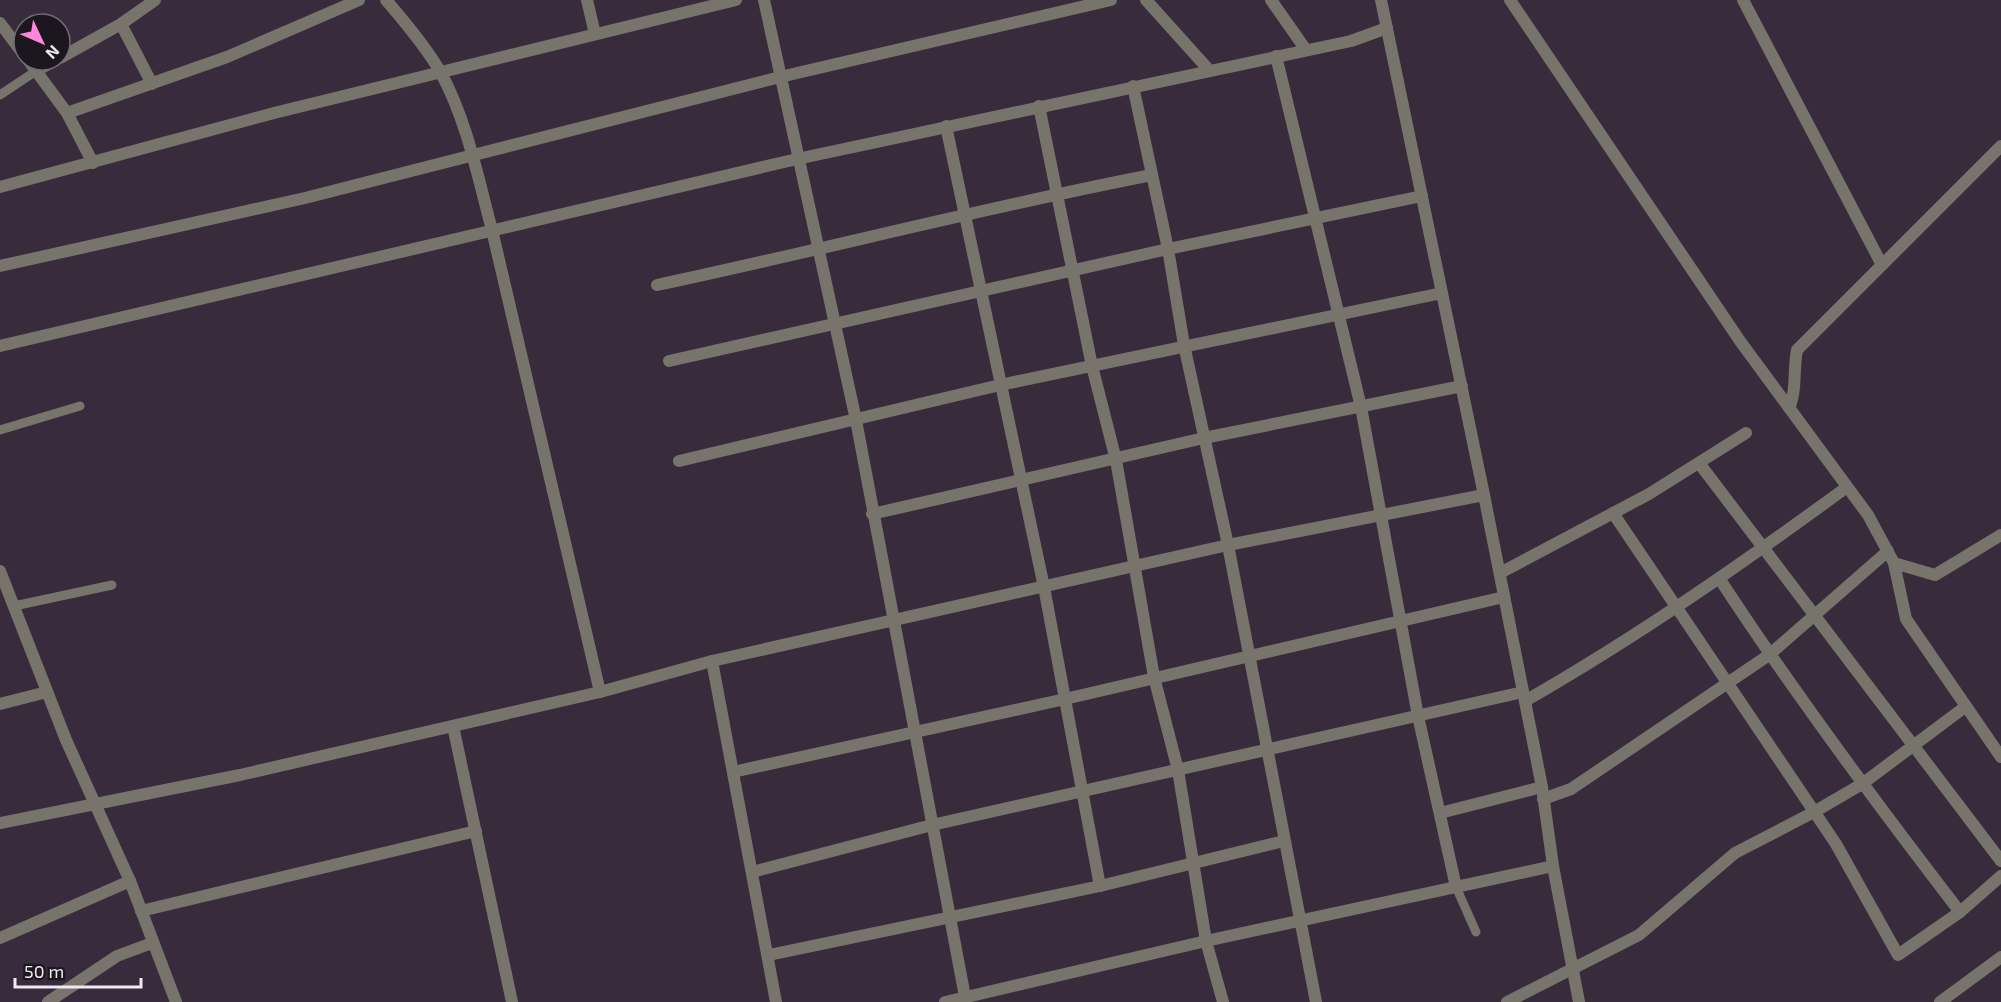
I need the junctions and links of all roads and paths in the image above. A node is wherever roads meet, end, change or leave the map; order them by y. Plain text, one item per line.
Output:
1 (155, 0) edge
2 (359, 0) edge
3 (386, 0) edge
4 (587, 0) edge
5 (736, 0) edge
6 (764, 0) edge
7 (1111, 0) edge
8 (1146, 0) edge
9 (1271, 0) edge
10 (1381, 0) edge
11 (1510, 0) edge
12 (1743, 0) edge
13 (0, 23) edge
14 (121, 24) junction
15 (1387, 28) junction
16 (595, 34) junction
17 (12, 39) edge
18 (1306, 50) junction
19 (72, 51) edge
20 (1276, 56) junction
21 (1209, 70) junction
22 (34, 72) edge
23 (37, 72) edge
24 (440, 72) junction
25 (780, 76) junction
26 (152, 84) junction
27 (1132, 86) junction
28 (0, 95) edge
29 (1039, 106) junction
30 (67, 112) junction
31 (946, 126) junction
32 (2001, 146) edge
33 (472, 156) junction
34 (797, 159) junction
35 (93, 163) junction
36 (1152, 175) junction
37 (0, 187) edge
38 (1057, 193) junction
39 (1422, 196) junction
40 (965, 215) junction
41 (1315, 218) junction
42 (492, 230) junction
43 (1168, 249) junction
44 (818, 251) junction
45 (0, 266) edge
46 (1882, 266) junction
47 (1073, 271) junction
48 (657, 285) dead end
49 (982, 291) junction
50 (1442, 292) junction
51 (1336, 314) junction
52 (834, 324) junction
53 (0, 345) edge
54 (1184, 345) junction
55 (669, 361) dead end
56 (1092, 366) junction
57 (1000, 385) junction
58 (1462, 386) junction
59 (80, 406) dead end
60 (1361, 407) junction
61 (1789, 408) junction
62 (856, 420) junction
63 (0, 430) edge
64 (1746, 433) dead end
65 (1204, 438) junction
66 (1116, 460) junction
67 (679, 461) dead end
68 (1699, 463) junction
69 (1021, 481) junction
70 (1847, 487) junction
71 (1484, 495) junction
72 (1613, 513) junction
73 (872, 514) junction
74 (1383, 514) junction
75 (2001, 535) edge
76 (1228, 545) junction
77 (1762, 549) junction
78 (1888, 551) junction
79 (1894, 563) junction
80 (1136, 566) junction
81 (0, 571) edge
82 (1500, 573) junction
83 (1719, 578) junction
84 (112, 585) dead end
85 (1044, 587) junction
86 (1504, 597) junction
87 (14, 606) junction
88 (1675, 607) junction
89 (0, 609) edge
90 (1813, 615) junction
91 (1401, 620) junction
92 (891, 621) junction
93 (1249, 655) junction
94 (1769, 655) junction
95 (712, 661) junction
96 (1154, 677) junction
97 (1728, 685) junction
98 (47, 692) junction
99 (600, 692) junction
100 (1524, 696) junction
101 (1065, 699) junction
102 (0, 704) edge
103 (1965, 708) junction
104 (1418, 716) junction
105 (453, 726) junction
106 (914, 733) junction
107 (1912, 744) junction
108 (1268, 750) junction
109 (2001, 757) edge
110 (1178, 770) junction
111 (733, 772) junction
112 (1862, 784) junction
113 (1081, 792) junction
114 (1543, 793) junction
115 (95, 804) junction
116 (1814, 812) junction
117 (1440, 813) junction
118 (0, 823) edge
119 (932, 825) junction
120 (476, 831) junction
121 (1284, 841) junction
122 (2001, 861) edge
123 (1193, 862) junction
124 (1553, 866) junction
125 (752, 872) junction
126 (2001, 876) edge
127 (130, 881) junction
128 (1100, 886) junction
129 (1456, 887) junction
130 (141, 911) junction
131 (1959, 912) junction
132 (949, 919) junction
133 (1298, 920) junction
134 (1476, 932) dead end
135 (0, 939) edge
136 (1206, 940) junction
137 (152, 943) junction
138 (769, 955) junction
139 (2001, 957) edge
140 (1573, 970) junction
141 (964, 1000) edge
142 (48, 1002) edge
143 (176, 1002) edge
144 (512, 1002) edge
145 (776, 1002) edge
146 (945, 1002) edge
147 (1223, 1002) edge
148 (1316, 1002) edge
149 (1507, 1002) edge
150 (1579, 1002) edge
151 (1940, 1002) edge

1 - 14 street
2 - 26 street
3 - 24 street
4 - 16 street
5 - 16 street
6 - 25 street
7 - 25 street
8 - 21 street
9 - 18 street
10 - 15 street
11 - 61 street
12 - 46 street
13 - 17 street
14 - 19 street
14 - 26 street
15 - 18 street
15 - 39 street
16 - 24 street
18 - 20 street
20 - 21 street
20 - 41 street
21 - 27 street
22 - 28 lane
23 - 30 street
24 - 33 street
24 - 35 street
25 - 33 street
25 - 34 street
26 - 30 street
27 - 29 street
27 - 36 street
29 - 31 street
29 - 38 street
30 - 35 street
31 - 34 street
31 - 40 street
32 - 46 street
33 - 42 street
33 - 45 street
34 - 42 street
34 - 44 street
35 - 37 street
36 - 38 street
36 - 43 street
38 - 40 street
38 - 47 street
39 - 41 street
39 - 50 street
40 - 44 street
40 - 49 street
41 - 43 street
41 - 51 street
42 - 53 street
42 - 99 street
43 - 47 street
43 - 54 street
44 - 48 street
44 - 52 street
46 - 61 street
47 - 49 street
47 - 56 street
49 - 52 street
49 - 57 street
50 - 51 street
50 - 58 street
51 - 54 street
51 - 60 street
52 - 55 street
52 - 62 street
54 - 56 street
54 - 65 street
56 - 57 street
56 - 66 street
57 - 62 street
57 - 69 street
58 - 60 street
58 - 71 street
59 - 63 lane
60 - 65 street
60 - 74 street
61 - 70 street
62 - 67 street
62 - 73 street
64 - 68 street
65 - 66 street
65 - 76 street
66 - 69 street
66 - 80 street
68 - 72 street
68 - 77 street
69 - 73 street
69 - 85 street
70 - 77 street
70 - 78 street
71 - 74 street
71 - 82 street
72 - 82 street
72 - 88 street
73 - 92 street
74 - 76 street
74 - 91 street
75 - 79 street
76 - 80 street
76 - 93 street
77 - 83 street
77 - 90 street
78 - 79 street
78 - 90 street
79 - 103 street
80 - 85 street
80 - 96 street
81 - 87 street
82 - 86 street
83 - 88 street
83 - 94 street
84 - 87 lane
85 - 92 street
85 - 101 street
86 - 91 street
86 - 100 street
87 - 89 street
87 - 98 street
88 - 97 street
88 - 100 street
90 - 94 street
90 - 107 street
91 - 93 street
91 - 104 street
92 - 95 street
92 - 106 street
93 - 96 street
93 - 108 street
94 - 97 street
94 - 112 street
95 - 99 street
95 - 111 street
96 - 101 street
96 - 110 street
97 - 114 street
97 - 116 street
98 - 102 street
98 - 115 street
99 - 105 street
100 - 104 street
100 - 114 street
101 - 106 street
101 - 113 street
103 - 107 street
103 - 109 street
104 - 108 street
104 - 117 street
105 - 115 street
105 - 120 street
106 - 111 street
106 - 119 street
107 - 112 street
107 - 122 street
108 - 110 street
108 - 121 street
110 - 113 street
110 - 123 street
111 - 125 street
112 - 116 street
112 - 131 street
113 - 119 street
113 - 128 street
114 - 117 street
114 - 124 street
115 - 118 street
115 - 127 street
116 - 131 street
116 - 140 street
117 - 129 street
119 - 125 street
119 - 132 street
120 - 130 street
120 - 144 street
121 - 123 street
121 - 133 street
123 - 128 street
123 - 136 street
124 - 129 street
124 - 140 street
125 - 138 street
126 - 131 street
127 - 130 street
127 - 135 street
128 - 132 street
129 - 133 street
129 - 134 lane
130 - 137 street
132 - 138 street
132 - 141 street
133 - 136 street
133 - 148 street
136 - 141 street
136 - 147 street
137 - 142 street
137 - 143 street
138 - 145 street
139 - 151 street
140 - 149 street
140 - 150 street
141 - 146 street

